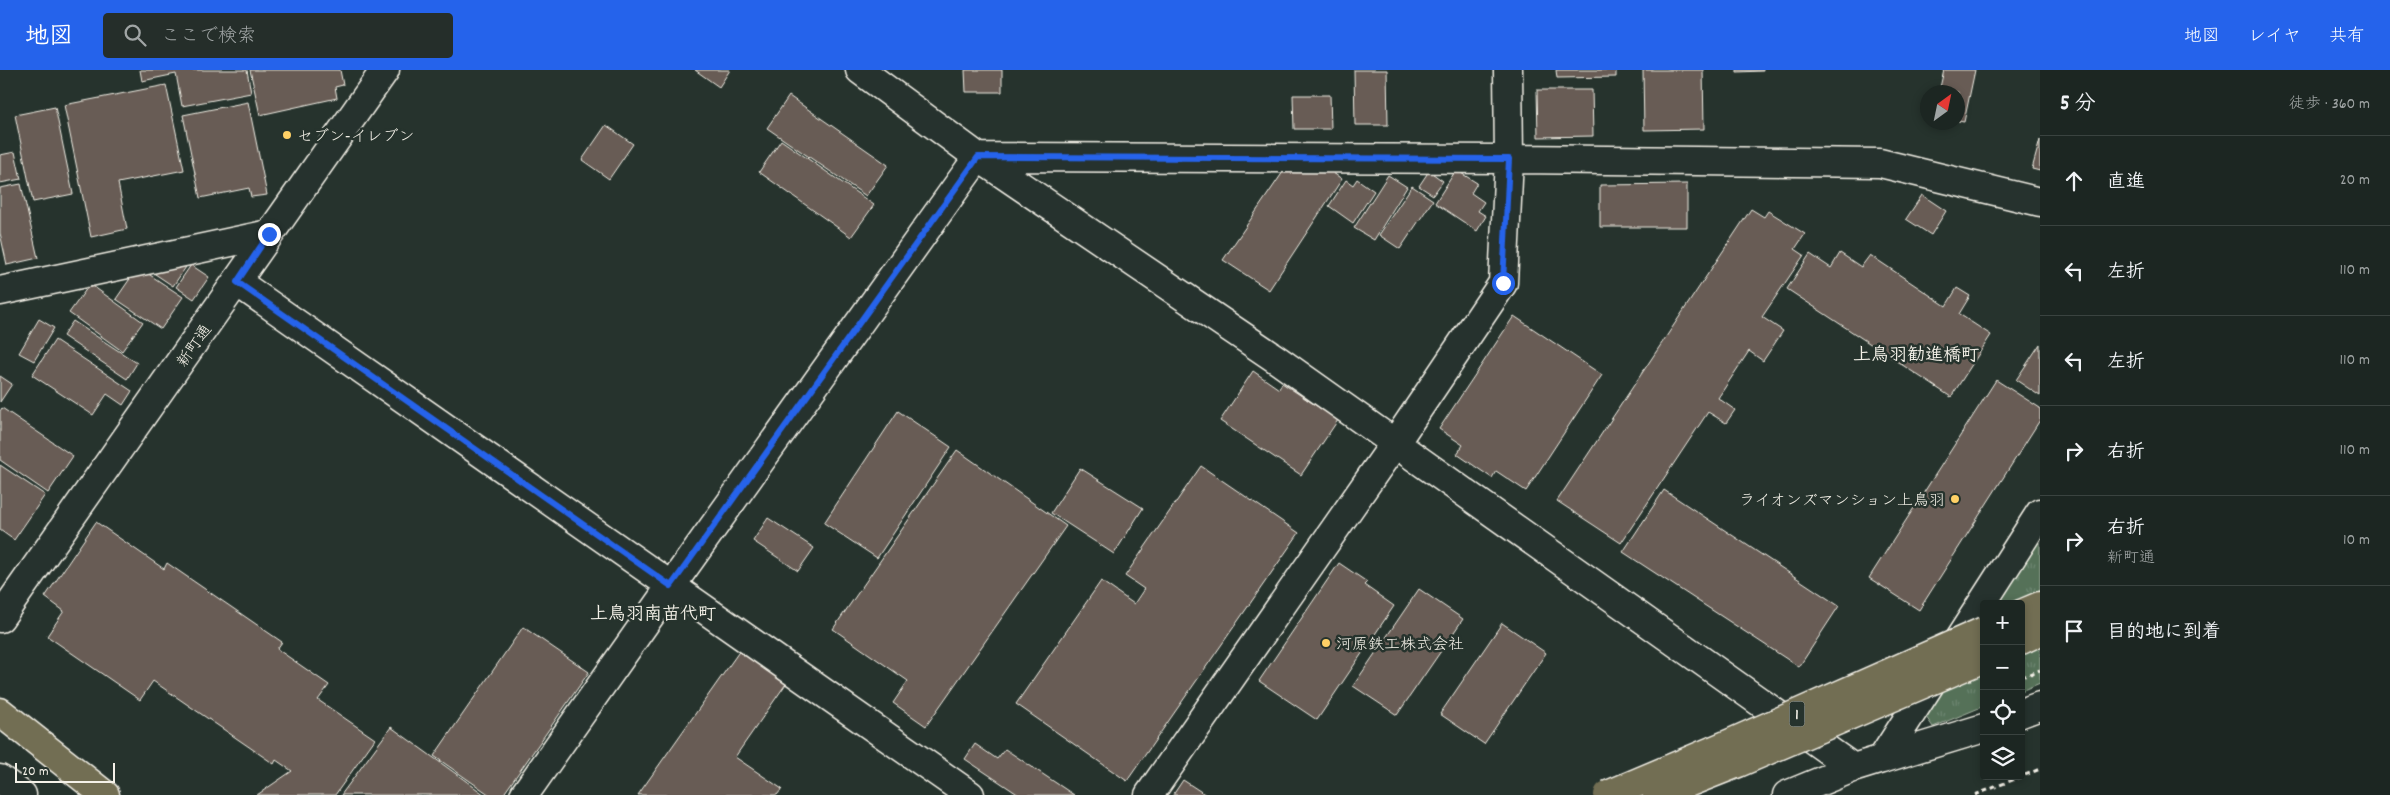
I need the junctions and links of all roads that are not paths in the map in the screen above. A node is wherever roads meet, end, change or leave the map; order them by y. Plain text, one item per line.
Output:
1 (384, 70) edge
2 (860, 70) edge
3 (1508, 70) edge
4 (978, 157) junction
5 (1509, 159) junction
6 (2040, 202) edge
7 (269, 234) junction
8 (237, 282) junction
9 (0, 291) edge
10 (1395, 442) junction
11 (2040, 512) edge
12 (671, 586) junction
13 (2040, 606) edge
14 (2025, 612) edge
15 (0, 618) edge
16 (2040, 632) edge
17 (1980, 633) edge
18 (2025, 638) edge
19 (2040, 639) edge
20 (2024, 645) edge
21 (1980, 660) edge
22 (2040, 706) edge
23 (0, 712) edge
24 (2025, 712) edge
25 (1980, 729) edge
26 (1882, 759) junction
27 (1853, 768) junction
28 (0, 779) edge
29 (22, 795) edge
30 (106, 795) edge
31 (524, 795) edge
32 (970, 795) edge
33 (1149, 795) edge
34 (1608, 795) edge
35 (1657, 795) edge
36 (1787, 795) edge

1 - 7 street, 新町通
2 - 4 street
3 - 5 street
4 - 5 street
4 - 10 street
4 - 12 street
5 - 6 street
5 - 10 street
7 - 8 street, 新町通
7 - 9 street
8 - 12 street
8 - 15 street, 新町通
10 - 27 street
10 - 33 street
11 - 26 street
12 - 31 street
12 - 32 street
13 - 14 highway
16 - 18 highway
17 - 34 highway, 1, bridge
19 - 20 highway
21 - 35 highway, 1, bridge
22 - 24 street
23 - 30 highway
25 - 26 street
26 - 27 street
27 - 36 street
28 - 29 street

